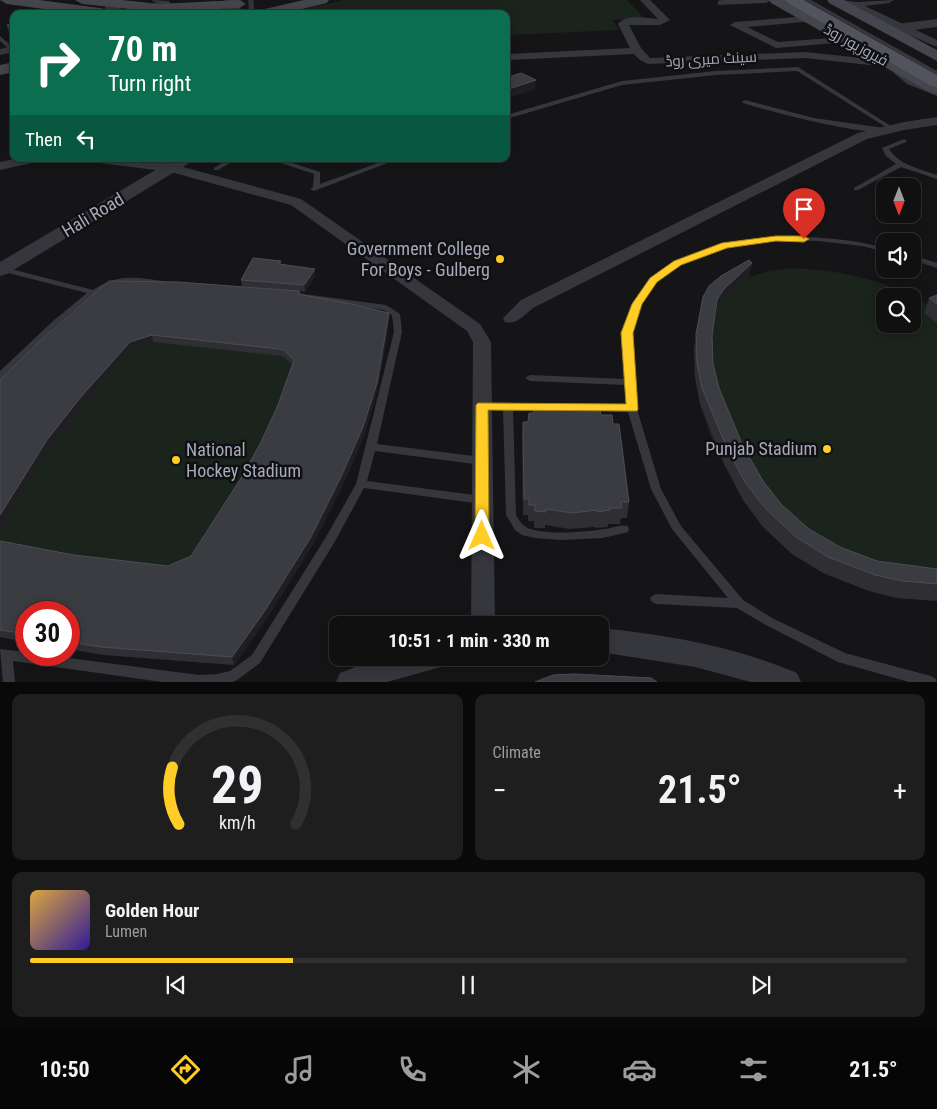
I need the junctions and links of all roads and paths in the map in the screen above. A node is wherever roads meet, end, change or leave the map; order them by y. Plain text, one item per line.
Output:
1 (7, 0) edge
2 (39, 0) edge
3 (82, 0) edge
4 (287, 0) edge
5 (292, 0) edge
6 (322, 0) edge
7 (645, 0) edge
8 (766, 0) edge
9 (776, 0) edge
10 (793, 0) edge
11 (807, 0) edge
12 (819, 0) edge
13 (834, 0) edge
14 (846, 0) edge
15 (889, 0) edge
16 (721, 3) dead end
17 (162, 4) edge
18 (856, 5) junction
19 (111, 6) edge
20 (256, 7) edge
21 (237, 9) edge
22 (140, 10) edge
23 (810, 19) junction
24 (937, 23) edge
25 (896, 28) junction
26 (0, 38) edge
27 (831, 41) dead end
28 (937, 44) edge
29 (776, 45) junction
30 (747, 48) dead end
31 (638, 50) junction
32 (0, 52) edge
33 (10, 52) edge
34 (510, 57) edge
35 (896, 63) junction
36 (934, 64) edge
37 (937, 82) edge
38 (937, 91) edge
39 (745, 102) dead end
40 (510, 116) edge
41 (937, 121) edge
42 (888, 129) junction
43 (904, 141) dead end
44 (18, 162) edge
45 (159, 162) edge
46 (228, 162) edge
47 (283, 162) edge
48 (387, 162) edge
49 (179, 163) edge
50 (901, 164) junction
51 (0, 166) edge
52 (216, 169) dead end
53 (937, 177) edge
54 (856, 189) dead end
55 (876, 248) edge
56 (921, 260) edge
57 (937, 266) edge
58 (2, 270) edge
59 (173, 284) edge
60 (92, 292) junction
61 (280, 293) edge
62 (510, 318) dead end
63 (0, 376) edge
64 (530, 378) dead end
65 (630, 382) junction
66 (482, 405) junction
67 (508, 406) junction
68 (632, 409) junction
69 (371, 447) junction
70 (482, 461) junction
71 (361, 484) junction
72 (482, 500) junction
73 (624, 529) dead end
74 (656, 599) dead end
75 (739, 603) junction
76 (483, 616) edge
77 (609, 641) edge
78 (3, 654) edge
79 (397, 666) edge
80 (9, 682) edge
81 (351, 682) edge
82 (786, 682) edge
83 (931, 682) edge

1 - 19 main road
2 - 19 main road
3 - 19 main road
4 - 20 main road
5 - 21 main road
6 - 20 main road
7 - 31 street
8 - 16 street
9 - 23 main road, فیروزپور روڈ
10 - 35 main road
11 - 36 lane
12 - 36 main road
13 - 25 main road, فیروزپور روڈ
14 - 18 street
15 - 18 street
17 - 21 main road
17 - 22 main road
18 - 25 street
19 - 22 main road
20 - 21 main road
23 - 29 street
23 - 35 main road, فیروزپور روڈ
24 - 25 street
25 - 28 street
25 - 36 main road, فیروزپور روڈ
26 - 33 lane
27 - 29 street
29 - 30 street
31 - 34 street
31 - 35 street, سینٹ میری روڈ
32 - 33 street
35 - 37 main road, فیروزپور روڈ
35 - 38 main road, فیروزپور روڈ
39 - 42 lane
40 - 42 lane
41 - 42 street
42 - 62 street
43 - 50 lane
44 - 51 street
45 - 49 street
46 - 52 lane
47 - 48 lane
49 - 58 street, Hali Road
49 - 66 street
50 - 53 lane
50 - 54 lane
55 - 65 lane
56 - 57 lane
58 - 60 lane
59 - 60 lane
60 - 63 lane
61 - 69 lane
64 - 65 lane
65 - 68 lane
66 - 67 lane
66 - 70 street
67 - 68 lane
67 - 73 lane
68 - 75 lane
69 - 70 lane
69 - 71 lane
70 - 72 street
71 - 72 lane
71 - 78 lane
72 - 76 street
74 - 75 lane
75 - 83 lane
77 - 82 street
78 - 80 lane
79 - 81 street

